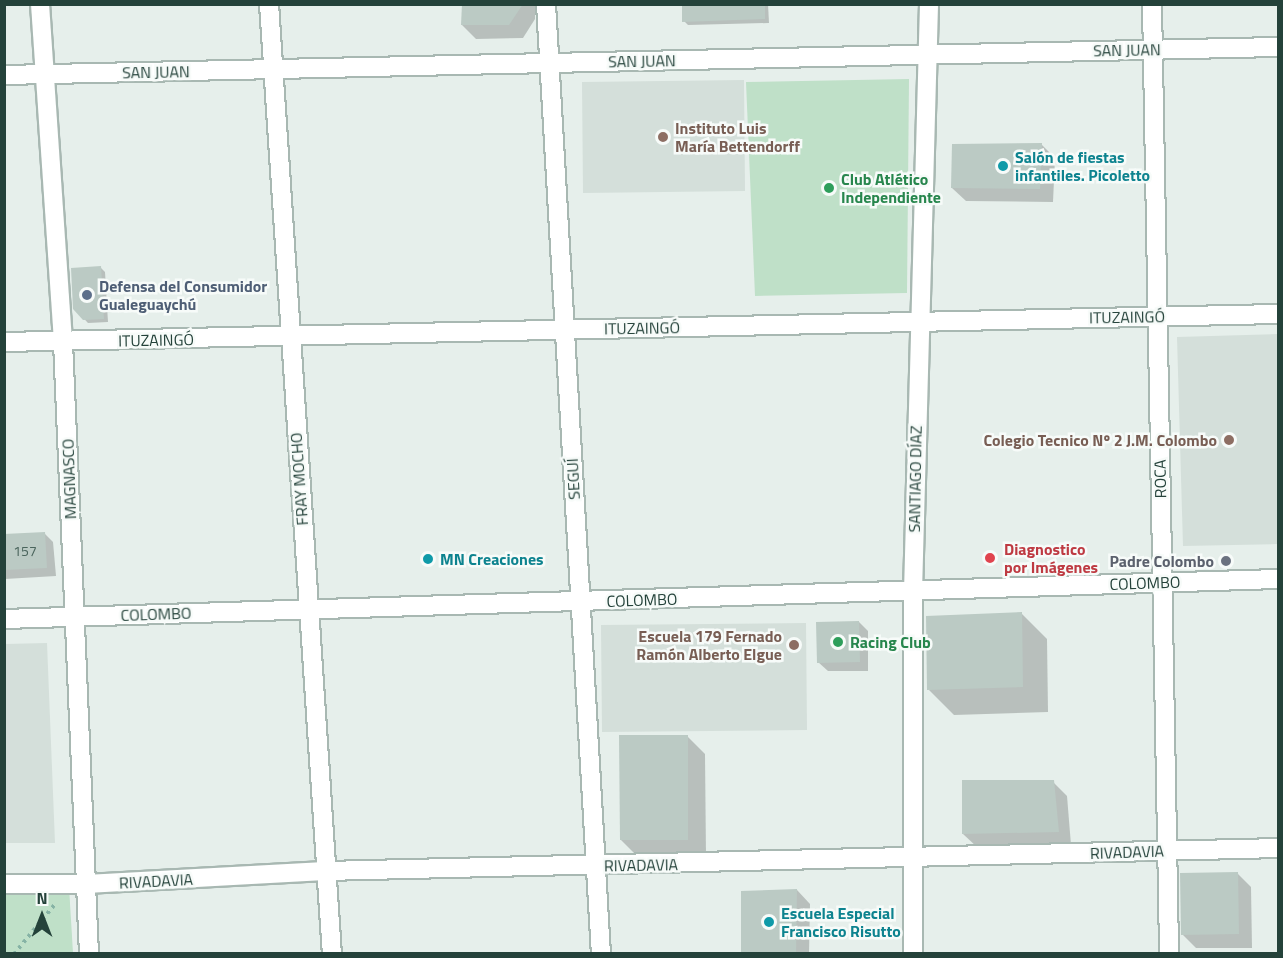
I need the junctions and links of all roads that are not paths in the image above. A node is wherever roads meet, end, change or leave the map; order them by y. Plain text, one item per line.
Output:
1 (40, 4) edge
2 (269, 4) edge
3 (546, 4) edge
4 (928, 4) edge
5 (1152, 4) edge
6 (1278, 47) edge
7 (1153, 50) junction
8 (928, 55) junction
9 (549, 64) junction
10 (275, 70) junction
11 (44, 74) junction
12 (4, 75) edge
13 (1278, 314) edge
14 (1158, 316) junction
15 (919, 322) junction
16 (564, 330) junction
17 (290, 337) junction
18 (4, 342) edge
19 (63, 342) junction
20 (1278, 579) edge
21 (1162, 581) junction
22 (913, 592) junction
23 (580, 602) junction
24 (307, 610) junction
25 (75, 617) junction
26 (4, 619) edge
27 (1278, 848) edge
28 (1167, 851) junction
29 (912, 858) junction
30 (596, 866) junction
31 (325, 871) junction
32 (4, 884) edge
33 (86, 884) junction
34 (89, 954) edge
35 (332, 954) edge
36 (601, 954) edge
37 (913, 954) edge
38 (1169, 954) edge

1 - 11 street, MAGNASCO
2 - 10 street, FRAY MOCHO
3 - 9 street, SEGUÍ
4 - 8 street, SANTIAGO DÍAZ
5 - 7 street, ROCA
6 - 7 street, SAN JUAN
7 - 8 street, SAN JUAN
7 - 14 street, ROCA
8 - 9 street, SAN JUAN
8 - 15 street, SANTIAGO DÍAZ
9 - 10 street, SAN JUAN
9 - 16 street, SEGUÍ
10 - 11 street, SAN JUAN
10 - 17 street, FRAY MOCHO
11 - 12 street, SAN JUAN
11 - 19 street, MAGNASCO
13 - 14 street, ITUZAINGÓ
14 - 15 street, ITUZAINGÓ
14 - 21 street, ROCA
15 - 16 street, ITUZAINGÓ
15 - 22 street, SANTIAGO DÍAZ
16 - 17 street, ITUZAINGÓ
16 - 23 street, SEGUÍ
17 - 19 street, ITUZAINGÓ
17 - 24 street, FRAY MOCHO
18 - 19 street, ITUZAINGÓ
19 - 25 street, MAGNASCO
20 - 21 street, COLOMBO
21 - 22 street, COLOMBO
21 - 28 street, ROCA
22 - 23 street, COLOMBO
22 - 29 street, SANTIAGO DÍAZ
23 - 24 street, COLOMBO
23 - 30 street, SEGUÍ
24 - 25 street, COLOMBO
24 - 31 street, FRAY MOCHO
25 - 26 street, COLOMBO
25 - 33 street, MAGNASCO
27 - 28 street, RIVADAVIA
28 - 29 street, RIVADAVIA
28 - 38 street, ROCA
29 - 30 street, RIVADAVIA
29 - 37 street, SANTIAGO DÍAZ
30 - 31 street, RIVADAVIA
30 - 36 street, SEGUÍ
31 - 33 street, RIVADAVIA
31 - 35 street, FRAY MOCHO
32 - 33 street, RIVADAVIA
33 - 34 street, MAGNASCO

